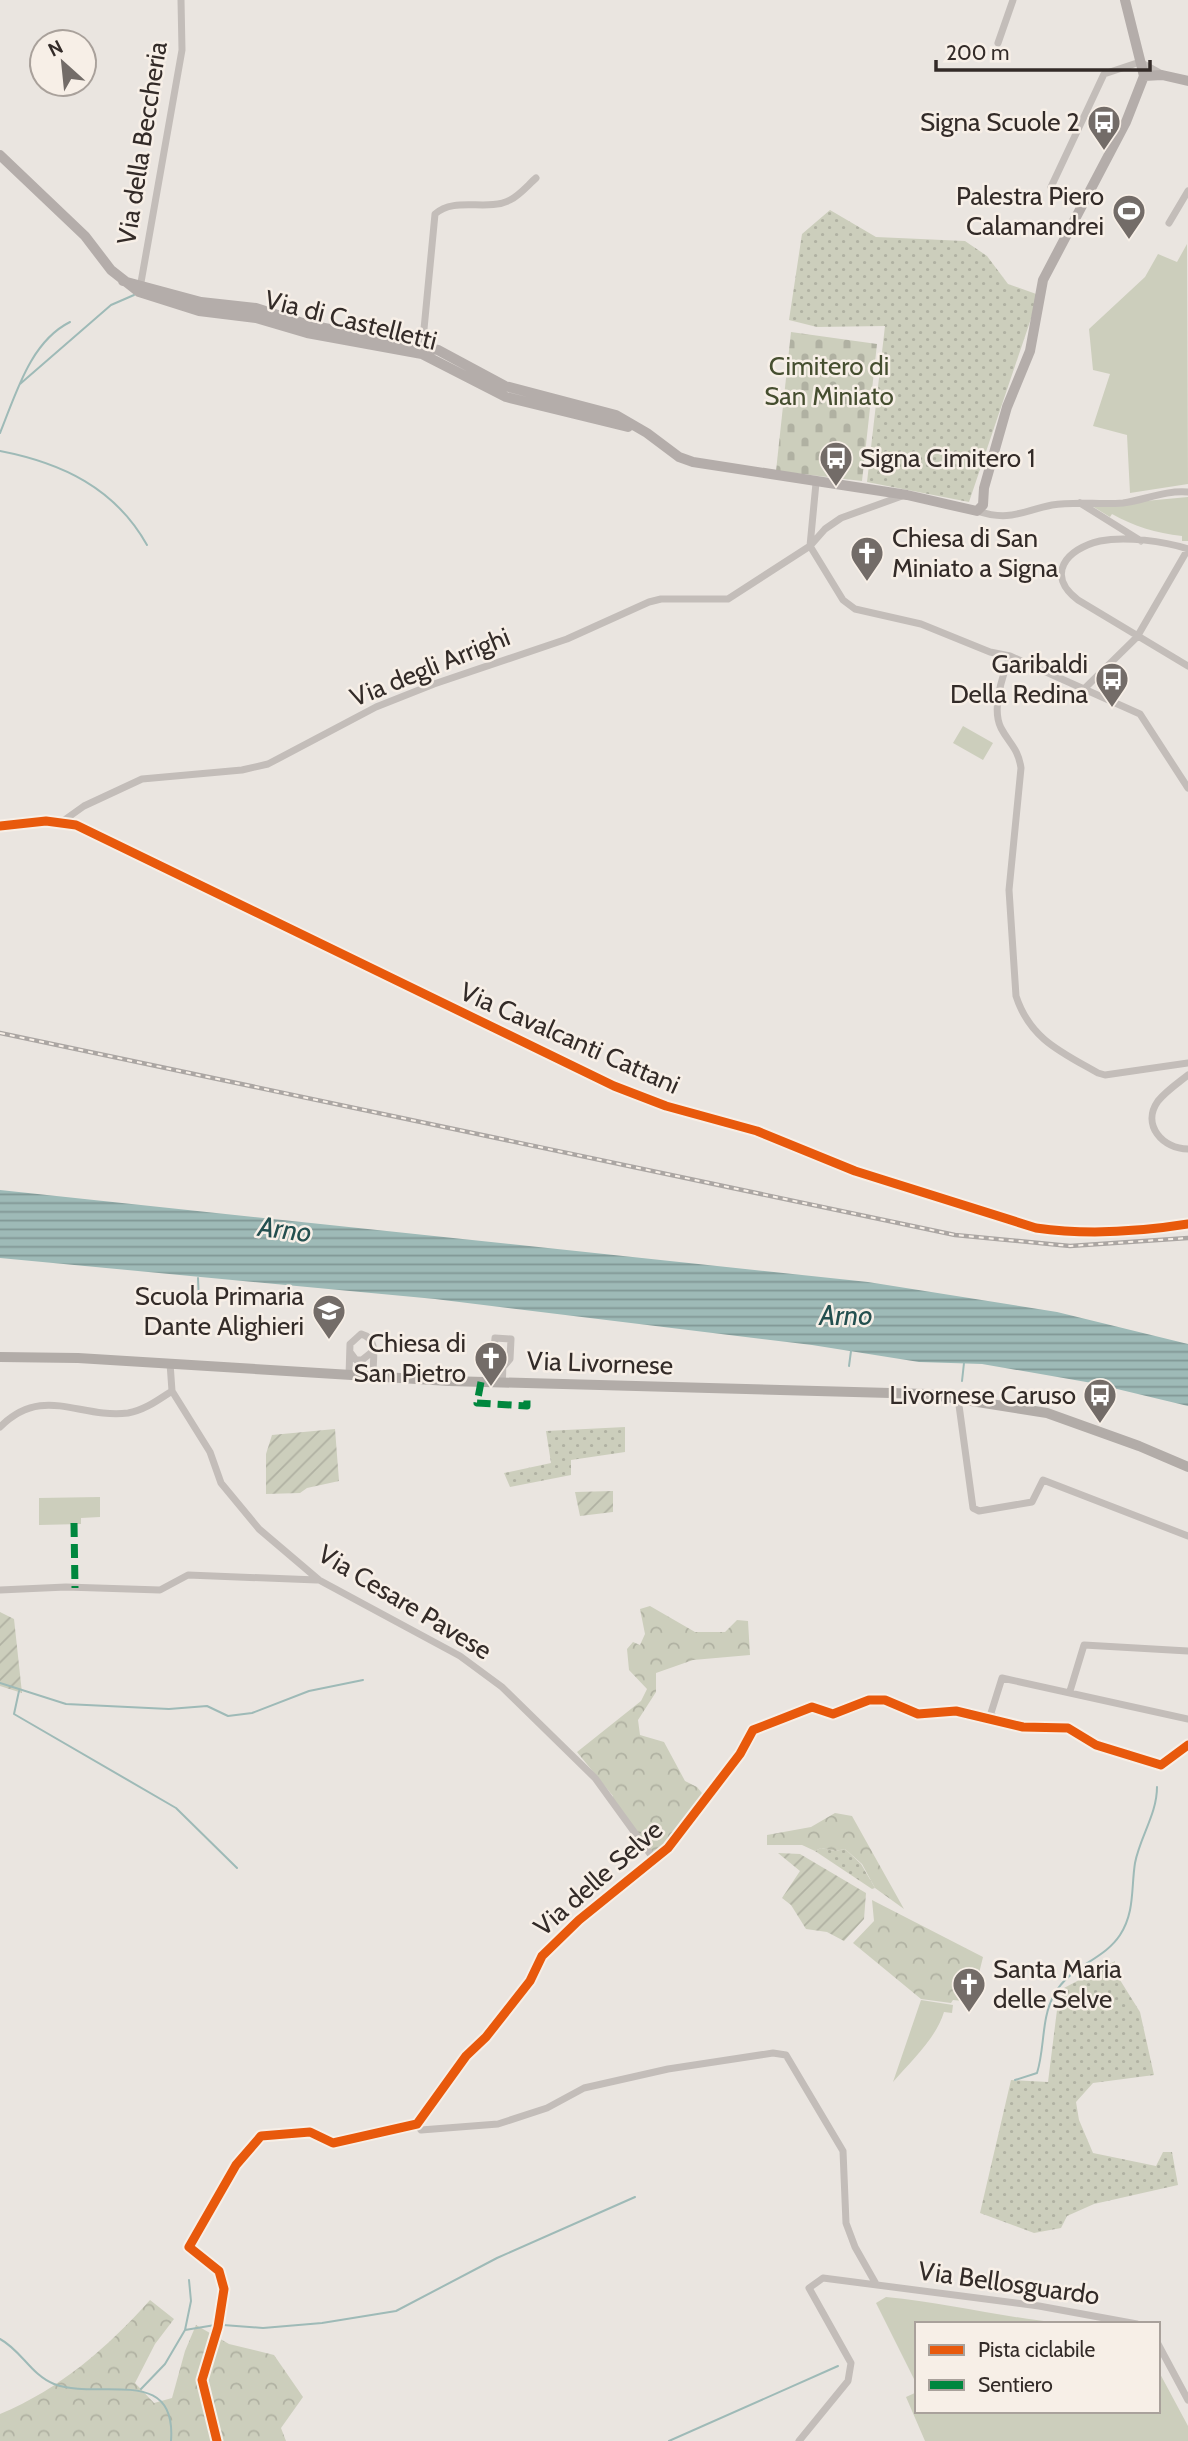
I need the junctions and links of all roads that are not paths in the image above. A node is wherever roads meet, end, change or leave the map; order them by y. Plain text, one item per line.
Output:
1 (181, 0) edge
2 (1013, 0) edge
3 (1125, 0) edge
4 (998, 43) dead end
5 (1140, 62) junction
6 (1162, 75) junction
7 (1144, 76) junction
8 (1188, 81) edge
9 (0, 155) edge
10 (536, 177) dead end
11 (1051, 187) dead end
12 (1188, 191) edge
13 (1169, 223) dead end
14 (140, 289) junction
15 (422, 350) junction
16 (816, 484) junction
17 (1188, 492) edge
18 (907, 495) junction
19 (1078, 502) junction
20 (973, 510) junction
21 (1142, 542) junction
22 (810, 546) junction
23 (1188, 549) edge
24 (1137, 637) junction
25 (1010, 656) junction
26 (1188, 666) edge
27 (1084, 689) junction
28 (1188, 788) edge
29 (63, 821) junction
30 (0, 826) edge
31 (1188, 1063) edge
32 (1188, 1075) edge
33 (1188, 1149) edge
34 (1188, 1224) edge
35 (373, 1347) junction
36 (349, 1348) junction
37 (0, 1357) edge
38 (170, 1363) junction
39 (504, 1366) dead end
40 (349, 1375) junction
41 (373, 1376) junction
42 (502, 1383) junction
43 (172, 1391) junction
44 (958, 1398) junction
45 (0, 1427) edge
46 (1188, 1467) edge
47 (1188, 1536) edge
48 (319, 1580) junction
49 (0, 1590) edge
50 (1188, 1651) edge
51 (1070, 1692) junction
52 (994, 1718) junction
53 (1188, 1719) edge
54 (1188, 1745) edge
55 (653, 1858) junction
56 (417, 2124) junction
57 (876, 2284) junction
58 (1124, 2322) edge
59 (1160, 2348) edge
60 (1188, 2400) edge
61 (217, 2441) edge
62 (799, 2441) edge

1 - 14 street, Via della Beccheria
2 - 4 street
3 - 5 main road
5 - 6 street
5 - 7 main road
5 - 11 street
6 - 7 main road
6 - 8 main road
7 - 20 main road
9 - 14 main road, Via di Castelletti
10 - 15 street
12 - 13 street
14 - 15 main road, Via di Castelletti
15 - 16 main road, Via di Castelletti
16 - 18 main road, Via di Castelletti
16 - 22 street
17 - 19 street
18 - 20 main road, Via di Castelletti
18 - 22 street, Via degli Arrighi
19 - 20 street
19 - 21 street
21 - 23 street
21 - 24 street
22 - 25 street
22 - 29 street, Via degli Arrighi
23 - 24 street
24 - 26 street
24 - 27 street
25 - 27 street
25 - 31 street
27 - 28 street
29 - 30 main road, Via Cavalcanti Cattani
29 - 34 main road, Via Cavalcanti Cattani
32 - 33 street
35 - 36 street
35 - 36 street
35 - 41 street
36 - 40 street
37 - 38 main road, Via Livornese
38 - 40 main road, Via Livornese
38 - 43 street, Via Cesare Pavese
39 - 42 street
40 - 41 main road, Via Livornese
41 - 42 main road, Via Livornese
42 - 44 main road, Via Livornese
43 - 45 street
43 - 48 street, Via Cesare Pavese
44 - 46 main road, Via Livornese
44 - 47 street
48 - 49 street
48 - 55 street, Via Cesare Pavese
50 - 51 street
51 - 52 street
51 - 53 street
52 - 54 street, Via delle Selve
52 - 55 street, Via delle Selve
55 - 56 street, Via delle Selve
56 - 57 street
56 - 61 street
57 - 58 street, Via Bellosguardo
57 - 62 street, Via Bellosguardo
59 - 60 street

